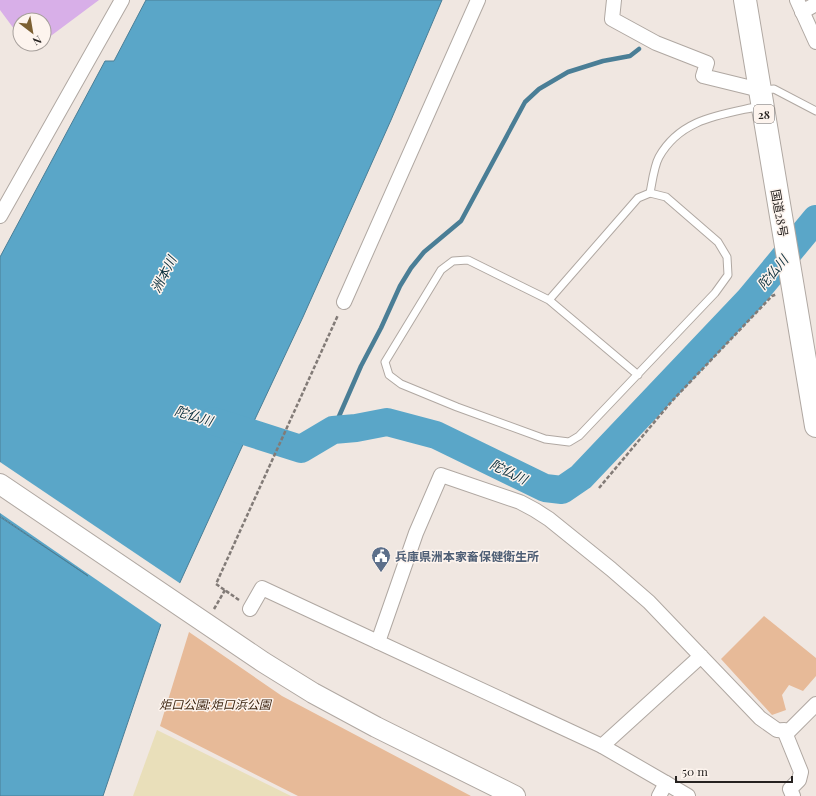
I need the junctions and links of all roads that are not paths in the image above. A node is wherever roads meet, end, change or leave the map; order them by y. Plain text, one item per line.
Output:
1 (122, 0) edge
2 (478, 0) edge
3 (614, 0) edge
4 (745, 0) edge
5 (816, 4) edge
6 (800, 6) edge
7 (816, 42) edge
8 (761, 98) junction
9 (816, 110) edge
10 (650, 193) junction
11 (0, 216) edge
12 (549, 300) junction
13 (344, 302) dead end
14 (638, 375) junction
15 (816, 426) edge
16 (0, 484) edge
17 (250, 608) road end
18 (378, 642) junction
19 (701, 656) junction
20 (816, 704) edge
21 (784, 730) junction
22 (602, 746) junction
23 (666, 783) junction
24 (514, 796) edge
25 (659, 796) edge
26 (688, 796) edge
27 (793, 796) edge

1 - 11 street
2 - 13 street
3 - 8 street
4 - 8 highway, 国道28号 / 28
5 - 6 street
6 - 7 street
8 - 9 lane
8 - 10 lane
8 - 15 highway, 国道28号 / 28
10 - 12 lane
10 - 14 lane
12 - 14 lane
12 - 14 lane
16 - 24 street
17 - 18 street
18 - 19 street
18 - 22 street
19 - 21 street
19 - 22 street
20 - 21 street
21 - 27 street
22 - 23 street
23 - 25 street
23 - 26 street

